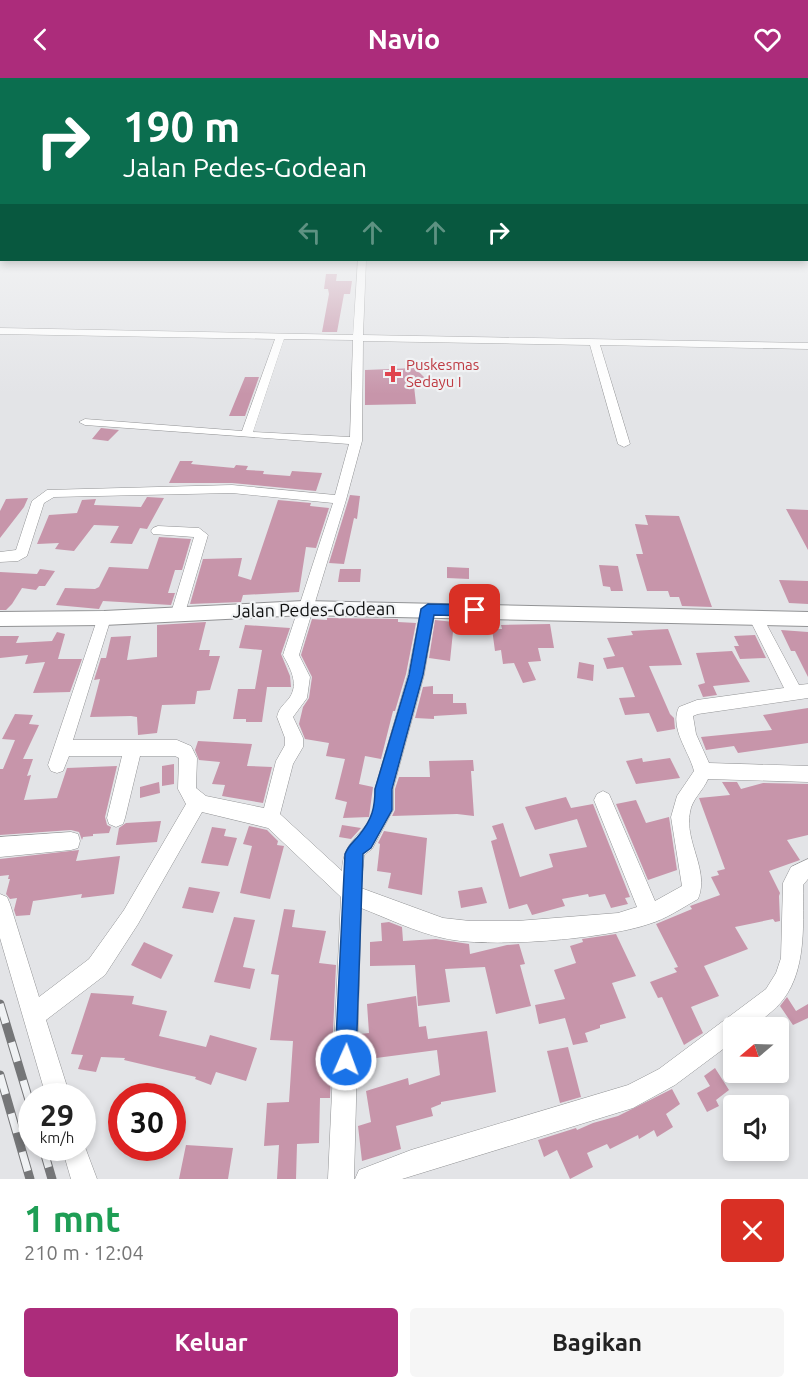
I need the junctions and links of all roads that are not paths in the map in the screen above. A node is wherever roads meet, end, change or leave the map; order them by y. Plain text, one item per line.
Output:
1 (361, 291) edge
2 (0, 331) edge
3 (280, 337) junction
4 (359, 338) junction
5 (594, 342) junction
6 (808, 346) edge
7 (85, 422) dead end
8 (246, 435) junction
9 (356, 441) junction
10 (624, 444) dead end
11 (340, 500) junction
12 (158, 531) dead end
13 (0, 557) edge
14 (304, 608) junction
15 (428, 609) junction
16 (178, 613) junction
17 (104, 618) junction
18 (756, 618) junction
19 (0, 619) edge
20 (808, 619) edge
21 (802, 692) edge
22 (133, 748) junction
23 (703, 771) junction
24 (808, 774) edge
25 (603, 800) dead end
26 (198, 801) junction
27 (116, 818) dead end
28 (270, 819) junction
29 (71, 841) dead end
30 (0, 847) edge
31 (808, 869) edge
32 (352, 895) junction
33 (0, 904) edge
34 (650, 914) junction
35 (33, 1016) junction
36 (54, 1083) edge
37 (78, 1161) edge
38 (84, 1179) edge
39 (341, 1179) edge
40 (368, 1179) edge

1 - 4 street
2 - 3 street
3 - 4 street
3 - 8 street
4 - 5 street
4 - 9 street
5 - 6 street
5 - 10 street
7 - 8 street
8 - 9 street
9 - 11 street
11 - 13 street
11 - 14 street
12 - 16 street
14 - 15 street, Jalan Pedes-Godean
14 - 16 street, Jalan Pedes-Godean
14 - 28 street
15 - 18 street, Jalan Pedes-Godean
15 - 32 street
16 - 17 street, Jalan Pedes-Godean
17 - 19 street, Jalan Pedes-Godean
17 - 22 street
18 - 20 street, Jalan Pedes-Godean
18 - 21 street
21 - 23 street
22 - 26 street
22 - 27 street
23 - 24 street
23 - 34 street
25 - 34 street
26 - 28 street
26 - 35 street
28 - 32 street
29 - 30 street
31 - 40 street
32 - 34 street
32 - 39 street
33 - 35 street
35 - 36 street
37 - 38 street

